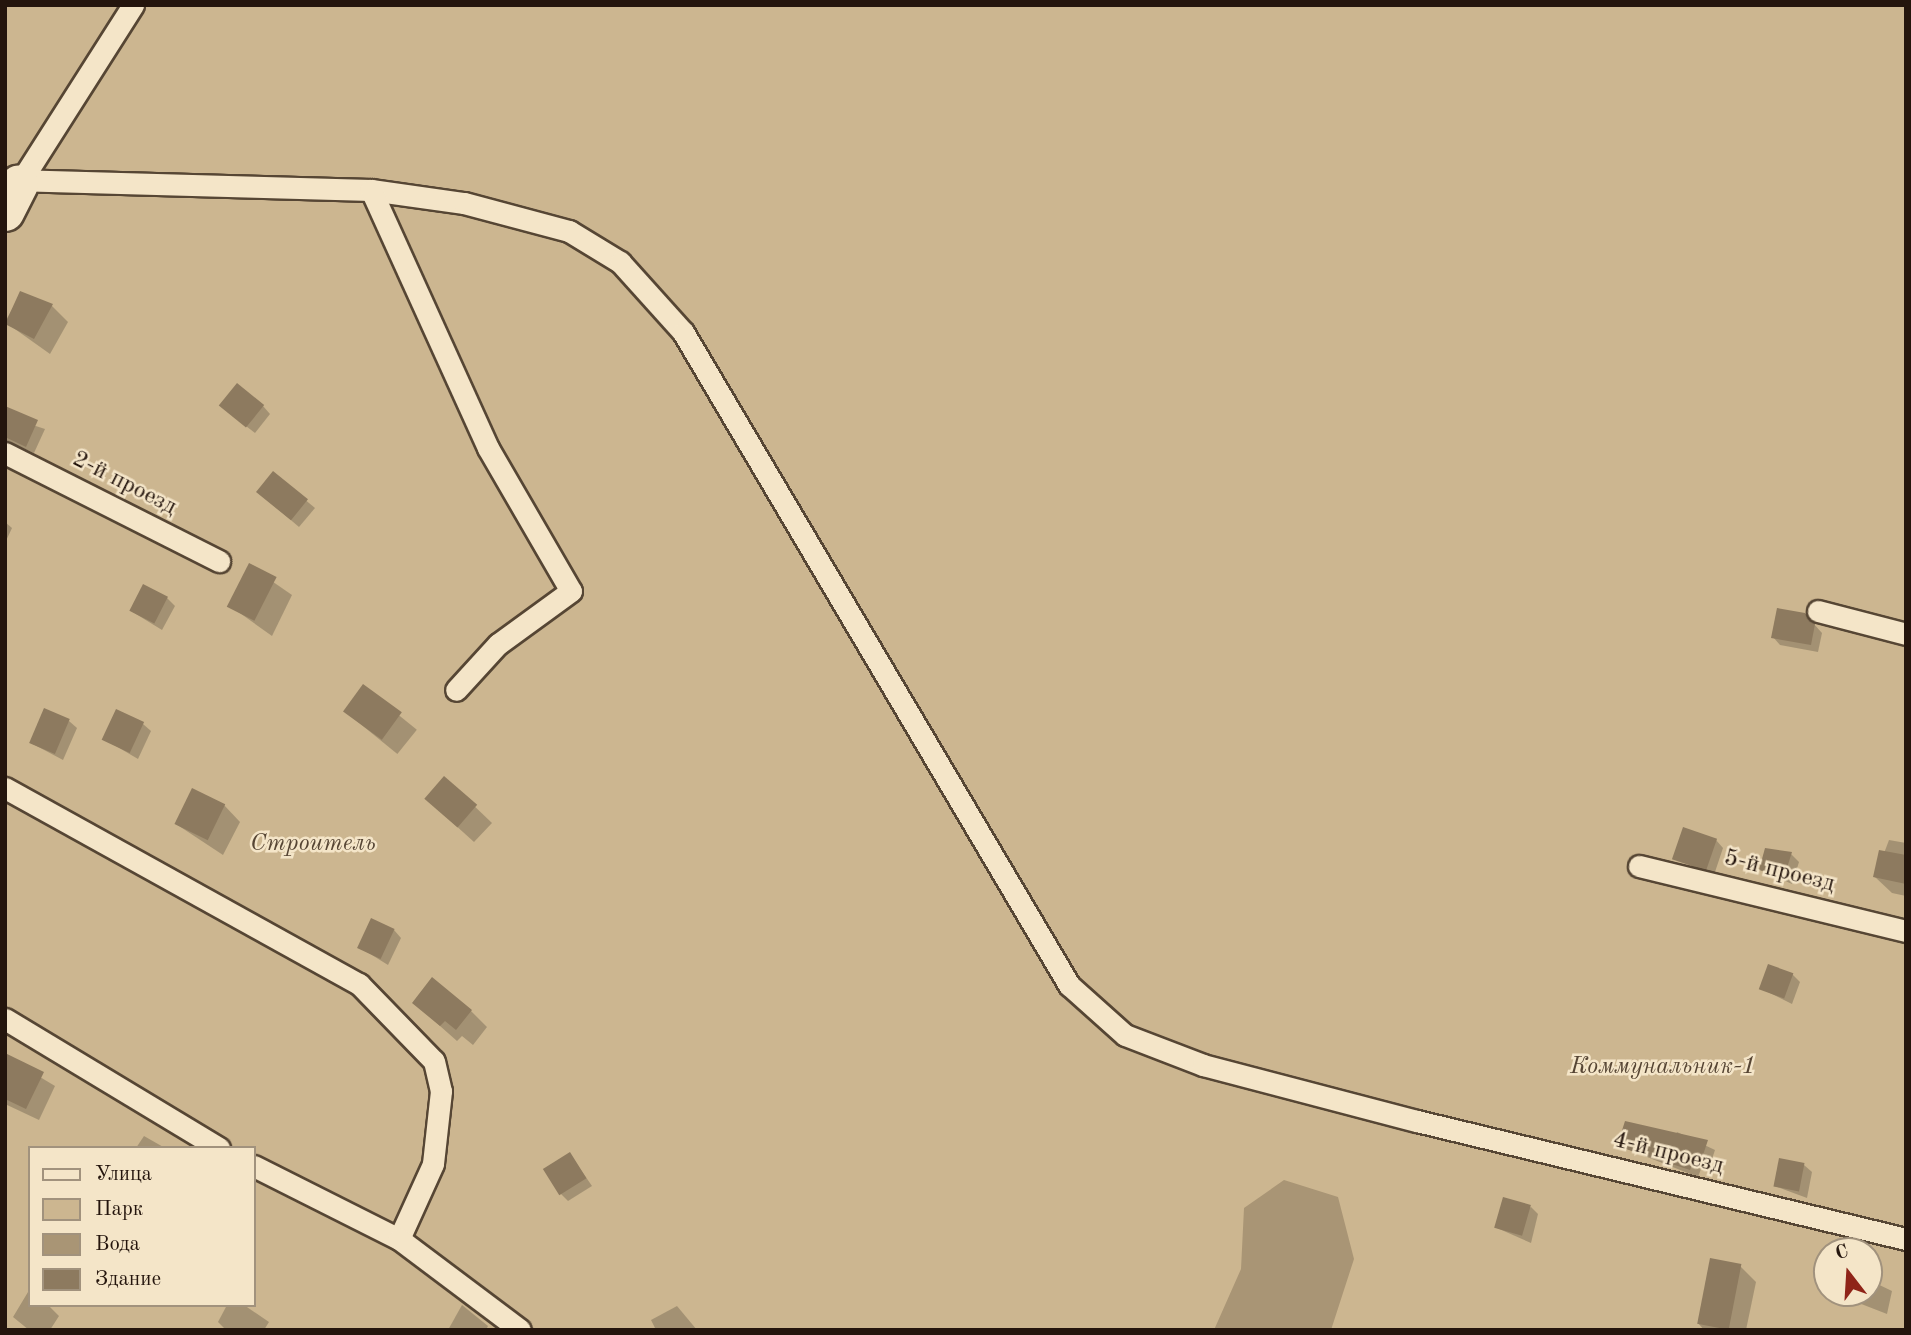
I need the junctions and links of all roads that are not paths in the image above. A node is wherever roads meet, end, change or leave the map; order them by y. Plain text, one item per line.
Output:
1 (133, 5) edge
2 (9, 185) edge
3 (371, 190) junction
4 (5, 453) edge
5 (219, 561) dead end
6 (1818, 611) dead end
7 (1906, 634) edge
8 (456, 691) dead end
9 (5, 788) edge
10 (1639, 866) dead end
11 (1906, 931) edge
12 (5, 1019) edge
13 (216, 1146) edge
14 (256, 1167) edge
15 (1906, 1238) edge
16 (399, 1239) junction
17 (520, 1330) edge

1 - 2 lane
2 - 3 lane, 4-й проезд
3 - 8 lane
3 - 15 lane, 4-й проезд
4 - 5 lane, 2-й проезд
6 - 7 lane
9 - 16 lane
10 - 11 lane, 5-й проезд
12 - 13 lane
14 - 16 lane
16 - 17 lane

